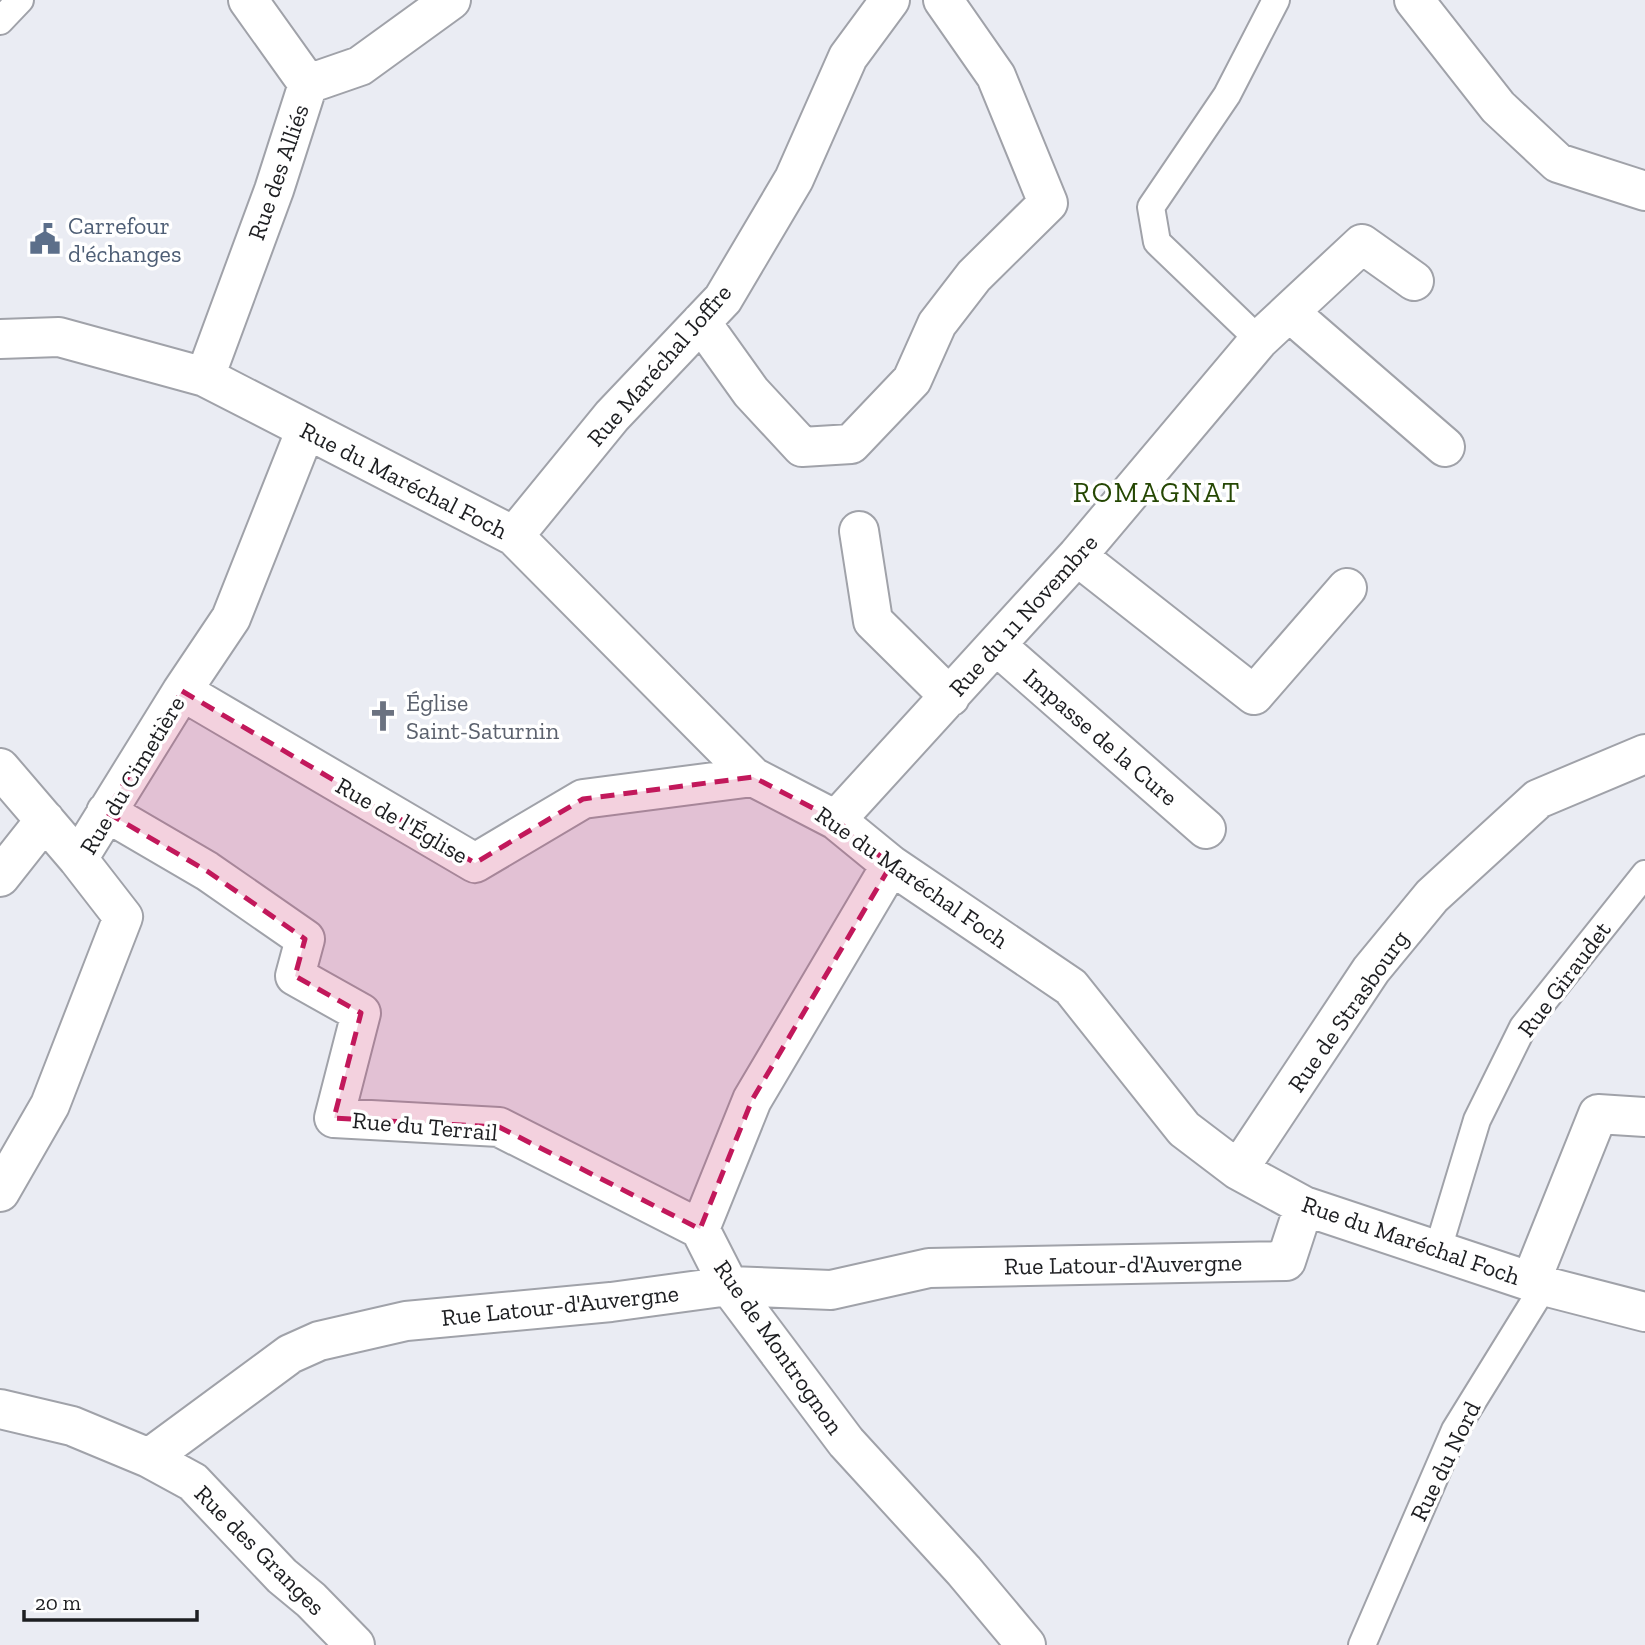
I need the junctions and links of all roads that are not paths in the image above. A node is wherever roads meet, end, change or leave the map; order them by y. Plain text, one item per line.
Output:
1 (20, 0) edge
2 (247, 0) edge
3 (451, 0) edge
4 (890, 0) edge
5 (943, 0) edge
6 (1276, 0) edge
7 (1414, 0) edge
8 (0, 20) edge
9 (309, 84) junction
10 (1645, 191) edge
11 (1414, 281) dead end
12 (1289, 312) junction
13 (701, 322) junction
14 (0, 339) edge
15 (1259, 340) junction
16 (205, 377) junction
17 (306, 429) junction
18 (1445, 447) dead end
19 (859, 531) dead end
20 (514, 536) junction
21 (1077, 556) junction
22 (1347, 588) dead end
23 (996, 646) junction
24 (182, 691) junction
25 (950, 697) junction
26 (1645, 754) edge
27 (0, 768) edge
28 (753, 777) junction
29 (106, 812) junction
30 (45, 820) junction
31 (836, 820) junction
32 (1206, 829) dead end
33 (78, 859) junction
34 (891, 865) junction
35 (1645, 874) edge
36 (0, 877) edge
37 (1645, 1117) edge
38 (1238, 1170) junction
39 (0, 1192) edge
40 (1304, 1206) junction
41 (700, 1229) junction
42 (1438, 1249) junction
43 (1537, 1284) junction
44 (729, 1286) junction
45 (1645, 1312) edge
46 (0, 1409) edge
47 (149, 1458) junction
48 (355, 1645) edge
49 (1026, 1645) edge
50 (1362, 1645) edge

1 - 8 lane
2 - 9 street
3 - 9 street, Rue des Alliés
4 - 13 street, Rue Maréchal Joffre
5 - 13 street
6 - 15 lane
7 - 10 street
9 - 16 street, Rue des Alliés
11 - 12 street, Rue du 11 Novembre
12 - 15 street, Rue du 11 Novembre
12 - 18 street
13 - 20 street, Rue Maréchal Joffre
14 - 16 street, Rue du Maréchal Foch
15 - 21 street, Rue du 11 Novembre
16 - 17 street, Rue du Maréchal Foch
17 - 20 street, Rue du Maréchal Foch
17 - 24 street, Rue du Cimetière
19 - 25 street
20 - 28 street, Rue du Maréchal Foch
21 - 22 street
21 - 23 street, Rue du 11 Novembre
23 - 25 street, Rue du 11 Novembre
23 - 32 street, Impasse de la Cure
24 - 28 street, Rue de l'Église
24 - 29 street, Rue du Cimetière
25 - 31 street, Rue du 11 Novembre
26 - 38 street, Rue de Strasbourg
27 - 30 street
28 - 31 street, Rue du Maréchal Foch
29 - 33 street, Rue du Cimetière
29 - 41 street, Rue du Terrail
30 - 33 street
30 - 36 street
31 - 34 street, Rue du Maréchal Foch
33 - 39 street, Rue du Cimetière
34 - 38 street, Rue du Maréchal Foch
34 - 41 street
35 - 42 lane, Rue Giraudet
37 - 43 street
38 - 40 street, Rue du Maréchal Foch
40 - 42 street, Rue du Maréchal Foch
40 - 44 street, Rue Latour-d'Auvergne
41 - 44 street, Rue de Montrognon
42 - 43 street, Rue du Maréchal Foch
43 - 45 street, Rue du Maréchal Foch
43 - 50 lane, Rue du Nord
44 - 47 street, Rue Latour-d'Auvergne
44 - 49 street, Rue de Montrognon
46 - 47 street, Rue des Granges
47 - 48 street, Rue des Granges

